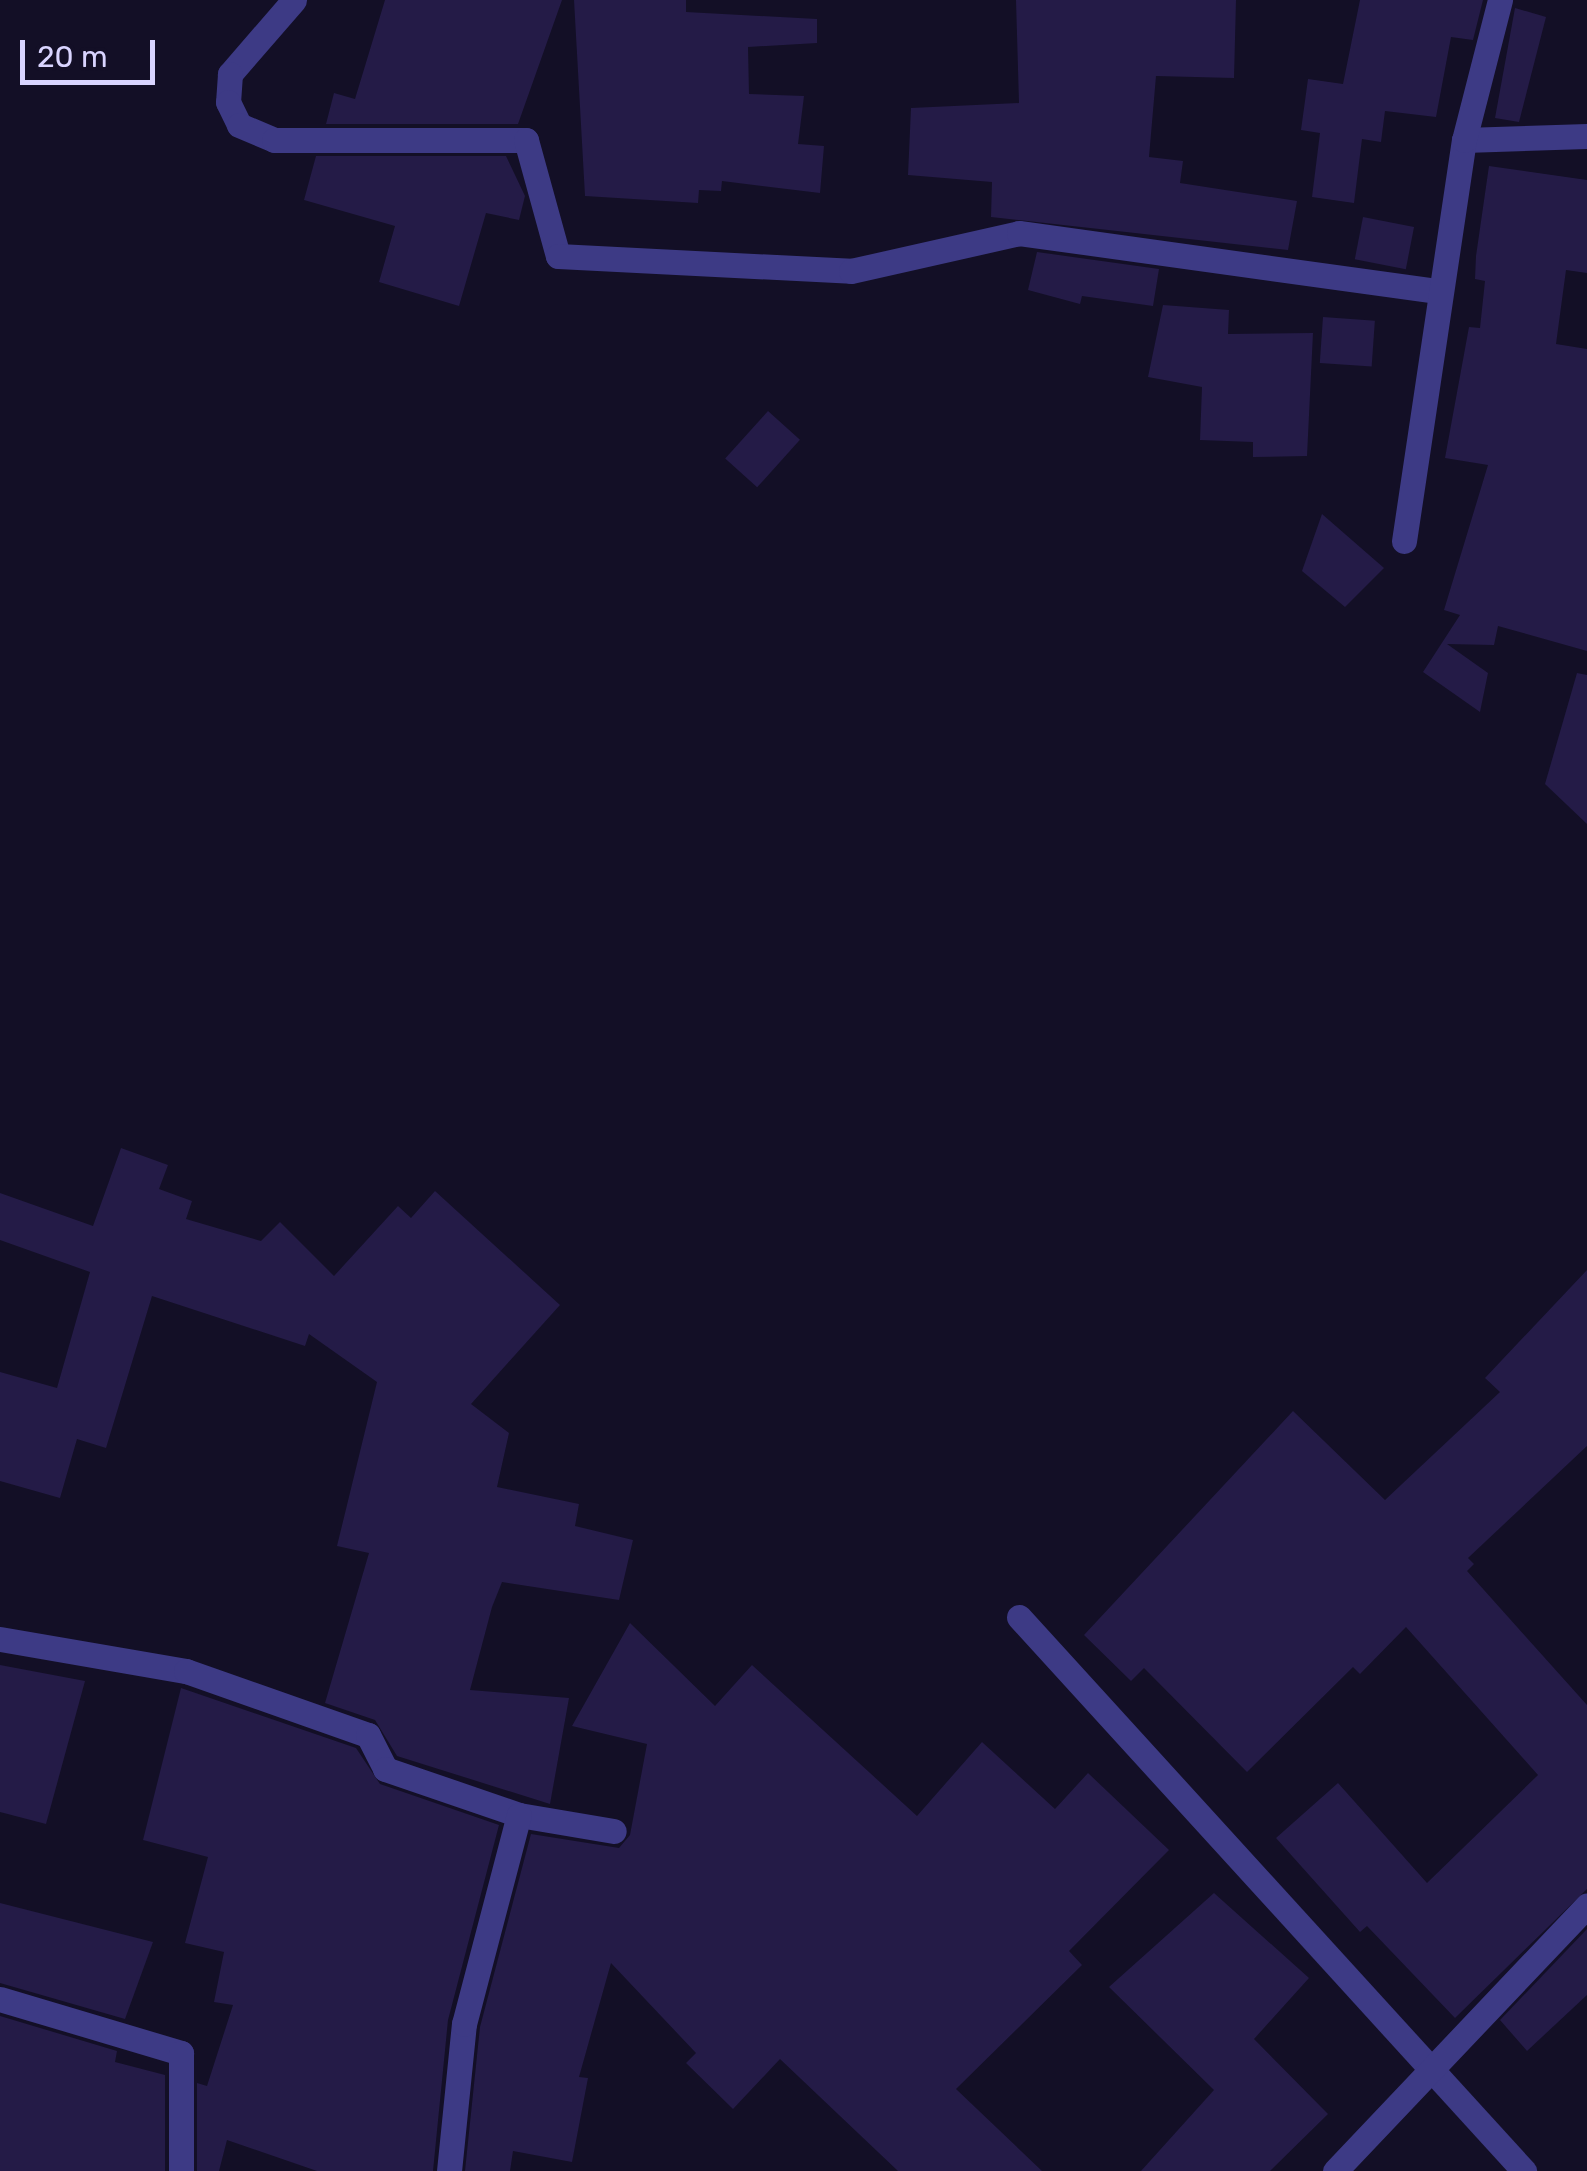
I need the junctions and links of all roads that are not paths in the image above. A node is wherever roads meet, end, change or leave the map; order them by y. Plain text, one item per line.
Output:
1 (294, 0) edge
2 (1500, 0) edge
3 (1587, 136) edge
4 (1464, 140) junction
5 (1438, 291) junction
6 (1404, 541) dead end
7 (1020, 1618) dead end
8 (0, 1639) edge
9 (519, 1815) junction
10 (614, 1832) dead end
11 (1587, 1906) edge
12 (0, 2000) edge
13 (1427, 2074) junction
14 (180, 2171) edge
15 (449, 2171) edge
16 (1335, 2171) edge
17 (1524, 2171) edge

1 - 5 street
2 - 4 street
3 - 4 street
4 - 5 street
5 - 6 street
7 - 13 street
8 - 9 street
9 - 10 street
9 - 15 street
11 - 13 street
12 - 14 street
13 - 16 street
13 - 17 street

